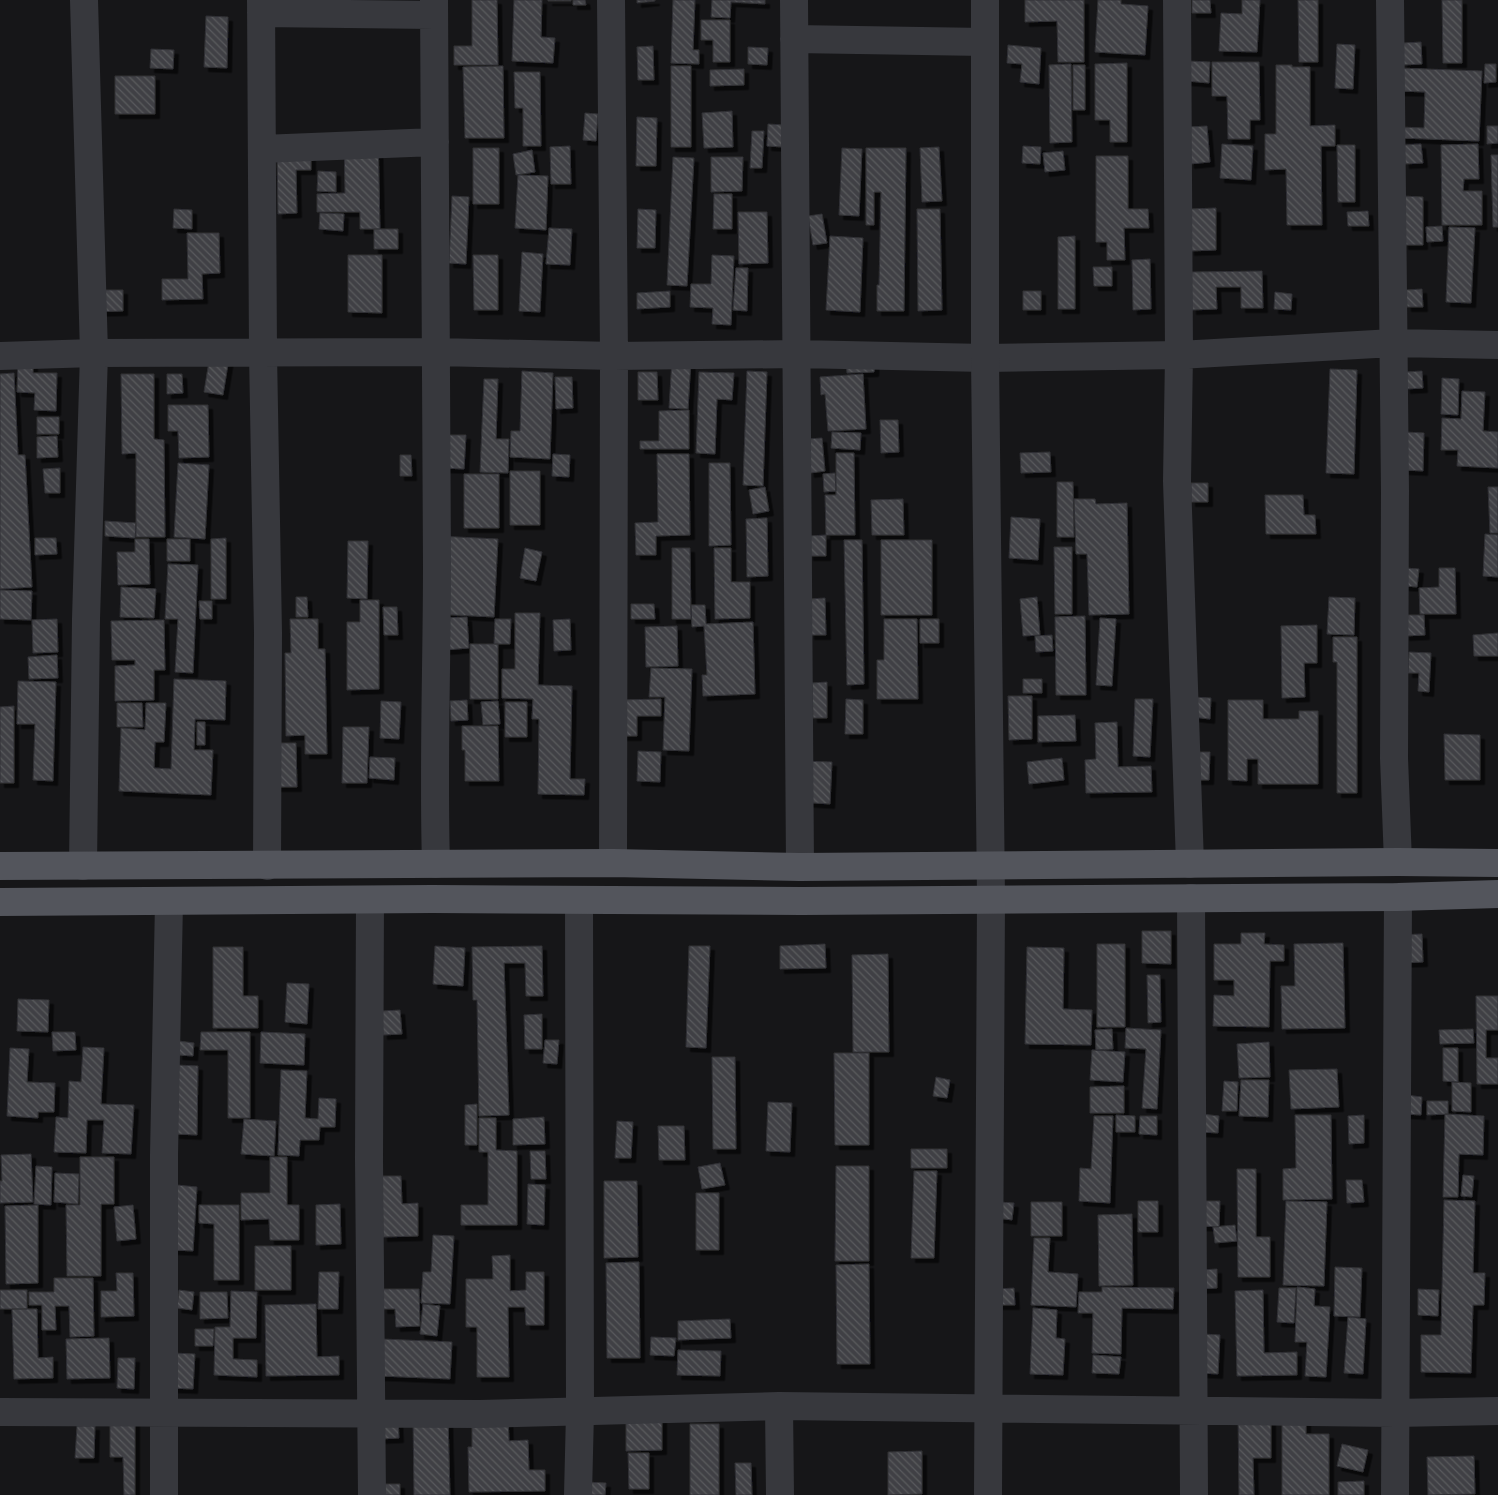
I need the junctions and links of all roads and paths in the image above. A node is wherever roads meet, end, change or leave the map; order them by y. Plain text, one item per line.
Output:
1 (84, 0) edge
2 (611, 0) edge
3 (794, 0) edge
4 (985, 0) edge
5 (1177, 0) edge
6 (1390, 0) edge
7 (261, 6) edge
8 (434, 8) edge
9 (794, 39) junction
10 (985, 42) junction
11 (435, 142) junction
12 (262, 149) junction
13 (1393, 343) junction
14 (1498, 345) edge
15 (437, 352) junction
16 (94, 353) junction
17 (263, 354) junction
18 (798, 354) junction
19 (1179, 355) junction
20 (0, 356) edge
21 (614, 356) junction
22 (985, 358) junction
23 (1398, 862) junction
24 (613, 863) junction
25 (1498, 863) edge
26 (436, 864) junction
27 (1190, 864) junction
28 (990, 865) junction
29 (0, 866) edge
30 (83, 866) junction
31 (267, 866) junction
32 (800, 867) junction
33 (1498, 894) edge
34 (1398, 897) junction
35 (991, 898) junction
36 (1191, 898) junction
37 (370, 900) junction
38 (579, 901) junction
39 (0, 902) edge
40 (169, 902) junction
41 (779, 1406) junction
42 (988, 1408) junction
43 (1194, 1410) junction
44 (1498, 1411) edge
45 (0, 1412) edge
46 (165, 1412) junction
47 (580, 1412) junction
48 (372, 1413) junction
49 (1395, 1413) junction
50 (164, 1495) edge
51 (372, 1495) edge
52 (578, 1495) edge
53 (780, 1495) edge
54 (988, 1495) edge
55 (1194, 1495) edge
56 (1395, 1495) edge

1 - 16 street
2 - 21 street
3 - 9 street
4 - 10 street
5 - 19 street
6 - 13 street
7 - 8 street
7 - 12 street
8 - 11 street
9 - 10 street
9 - 18 street
10 - 22 street
11 - 12 street
11 - 15 street
12 - 17 street
13 - 14 street
13 - 19 street
13 - 23 street
15 - 17 street
15 - 21 street
15 - 26 street
16 - 17 street
16 - 20 street
16 - 30 street
17 - 31 street
18 - 21 street
18 - 22 street
18 - 32 street
19 - 22 street
19 - 27 street
21 - 24 street
22 - 28 street
23 - 25 main road
23 - 27 main road
24 - 26 main road
24 - 32 main road
26 - 31 main road
27 - 28 main road
28 - 32 main road
28 - 35 street
29 - 30 main road
30 - 31 main road
33 - 34 main road
34 - 36 main road
34 - 49 street
35 - 36 main road
35 - 38 main road
35 - 42 street
36 - 43 street
37 - 38 main road
37 - 40 main road
37 - 48 street
38 - 47 street
39 - 40 main road
40 - 46 street
41 - 42 street
41 - 47 street
41 - 53 street
42 - 43 street
42 - 54 street
43 - 49 street
43 - 55 street
44 - 49 street
45 - 46 street
46 - 48 street
46 - 50 street
47 - 48 street
47 - 52 street
48 - 51 street
49 - 56 street

